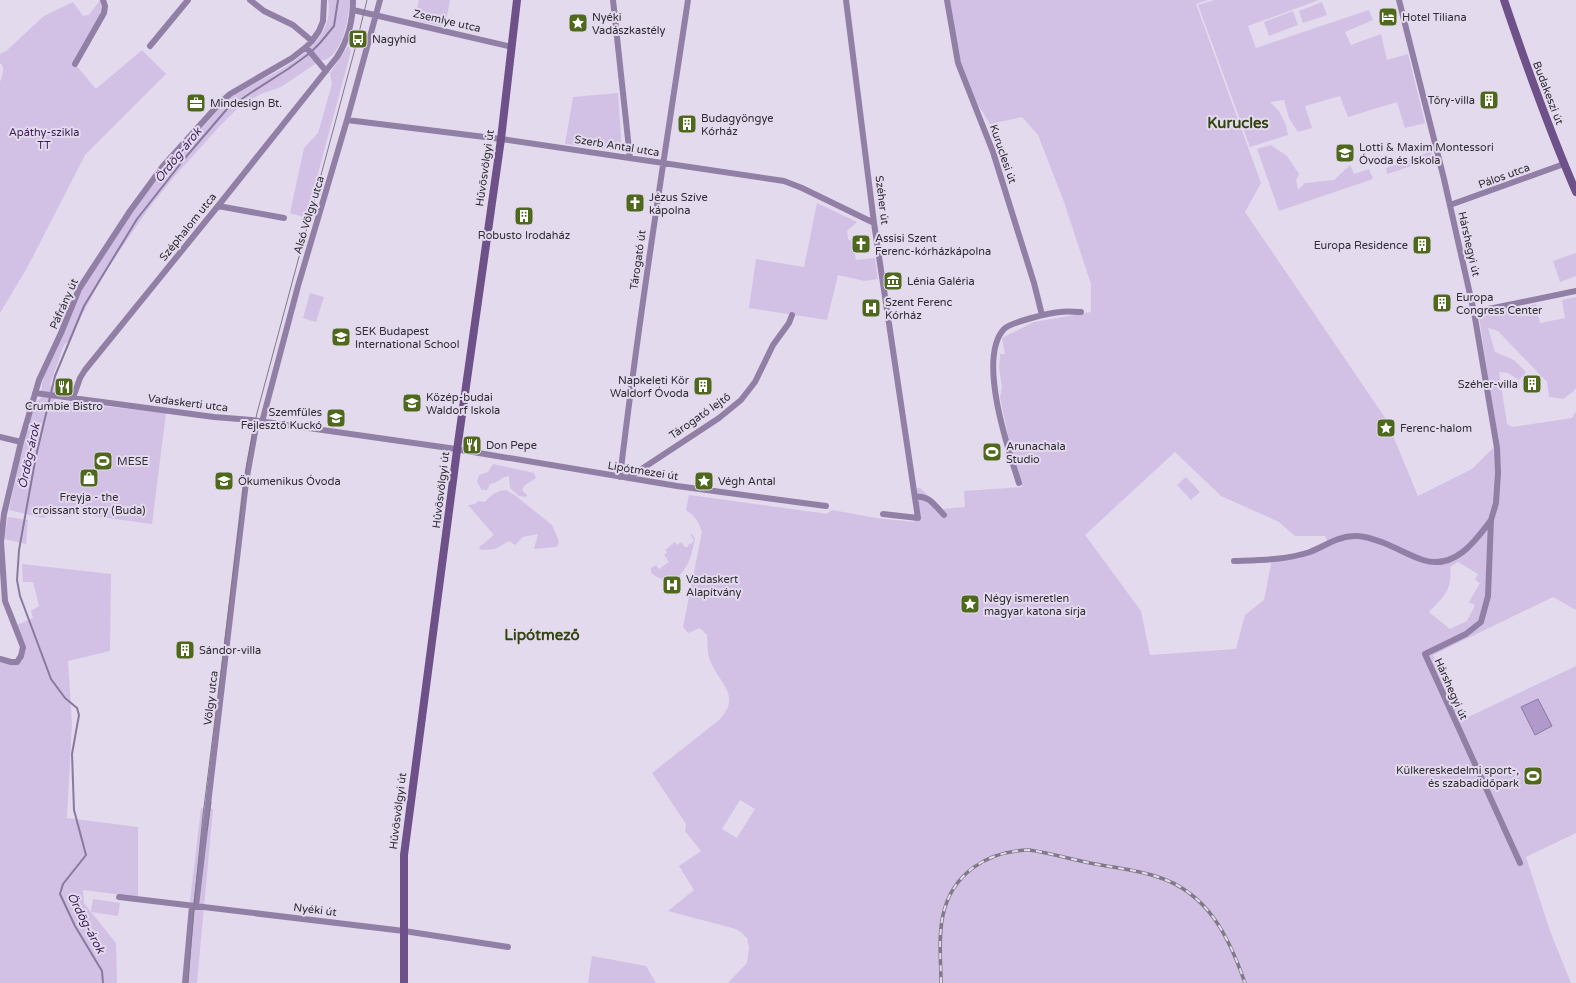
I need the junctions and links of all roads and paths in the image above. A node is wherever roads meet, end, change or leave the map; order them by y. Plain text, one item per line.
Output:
1 (103, 0) edge
2 (188, 0) edge
3 (250, 0) edge
4 (324, 0) edge
5 (353, 0) edge
6 (380, 0) edge
7 (517, 0) edge
8 (613, 0) edge
9 (688, 0) edge
10 (846, 0) edge
11 (947, 0) edge
12 (1399, 0) edge
13 (1504, 0) edge
14 (353, 10) junction
15 (377, 14) junction
16 (312, 41) junction
17 (150, 46) dead end
18 (512, 47) junction
19 (306, 48) junction
20 (75, 64) dead end
21 (326, 71) junction
22 (348, 120) junction
23 (501, 139) junction
24 (630, 158) junction
25 (662, 163) junction
26 (1564, 164) junction
27 (1576, 192) edge
28 (1450, 205) junction
29 (218, 206) junction
30 (284, 218) dead end
31 (874, 223) junction
32 (1576, 291) edge
33 (1081, 312) dead end
34 (1474, 312) junction
35 (792, 315) dead end
36 (1042, 315) junction
37 (38, 394) junction
38 (73, 398) junction
39 (260, 421) junction
40 (0, 437) edge
41 (21, 442) junction
42 (457, 450) junction
43 (620, 477) junction
44 (628, 478) junction
45 (1019, 483) dead end
46 (916, 497) junction
47 (826, 506) dead end
48 (883, 514) dead end
49 (944, 515) dead end
50 (1491, 520) junction
51 (1234, 561) dead end
52 (0, 659) edge
53 (1520, 863) dead end
54 (119, 897) dead end
55 (194, 906) junction
56 (404, 931) junction
57 (508, 947) dead end
58 (185, 983) edge
59 (404, 983) edge

1 - 20 street
2 - 17 street
3 - 16 street
4 - 16 street, Páfrány út
5 - 14 street, Széphalom utca
6 - 15 street, Alsó Völgy utca
7 - 18 main road, Hűvösvölgyi út
8 - 24 street
9 - 25 street, Tárogató út
10 - 31 street, Széher út
11 - 36 street, Kuruclesi út
12 - 28 street, Hárshegyi út
13 - 26 main road, Budakeszi út
14 - 15 street, Zsemlye utca
14 - 21 street, Széphalom utca
15 - 18 street, Zsemlye utca
15 - 22 street, Alsó Völgy utca
16 - 19 street, Páfrány út
18 - 23 main road, Hűvösvölgyi út
19 - 21 street
19 - 37 street, Páfrány út
21 - 29 street, Széphalom utca
22 - 23 street, Szerb Antal utca
22 - 39 street, Alsó Völgy utca
23 - 24 street, Szerb Antal utca
23 - 42 main road, Hűvösvölgyi út
24 - 25 street, Szerb Antal utca
25 - 31 street, Szerb Antal utca
25 - 43 street, Tárogató út
26 - 27 main road, Budakeszi út
26 - 28 street, Pálos utca
28 - 34 street, Hárshegyi út
29 - 30 street
29 - 38 street, Széphalom utca
31 - 46 street, Széher út
32 - 34 street
33 - 36 street
34 - 50 street, Hárshegyi út
35 - 44 street, Tárogató lejtő
36 - 45 street
37 - 38 street, Vadaskerti utca
37 - 41 street, Páfrány út
38 - 39 street, Vadaskerti utca
39 - 42 street, Vadaskerti utca
39 - 55 street, Völgy utca
40 - 41 street
41 - 52 street, Páfrány út
42 - 43 street, Lipótmezei út
42 - 56 main road, Hűvösvölgyi út
43 - 44 street, Lipótmezei út
44 - 47 street, Lipótmezei út
46 - 48 street, Széher út
46 - 49 street
50 - 51 street, Hárshegyi út
50 - 53 street, Hárshegyi út
54 - 55 street, Nyéki út
55 - 56 street, Nyéki út
55 - 58 street, Völgy utca
56 - 57 street, Nyéki út
56 - 59 main road, Hűvösvölgyi út

